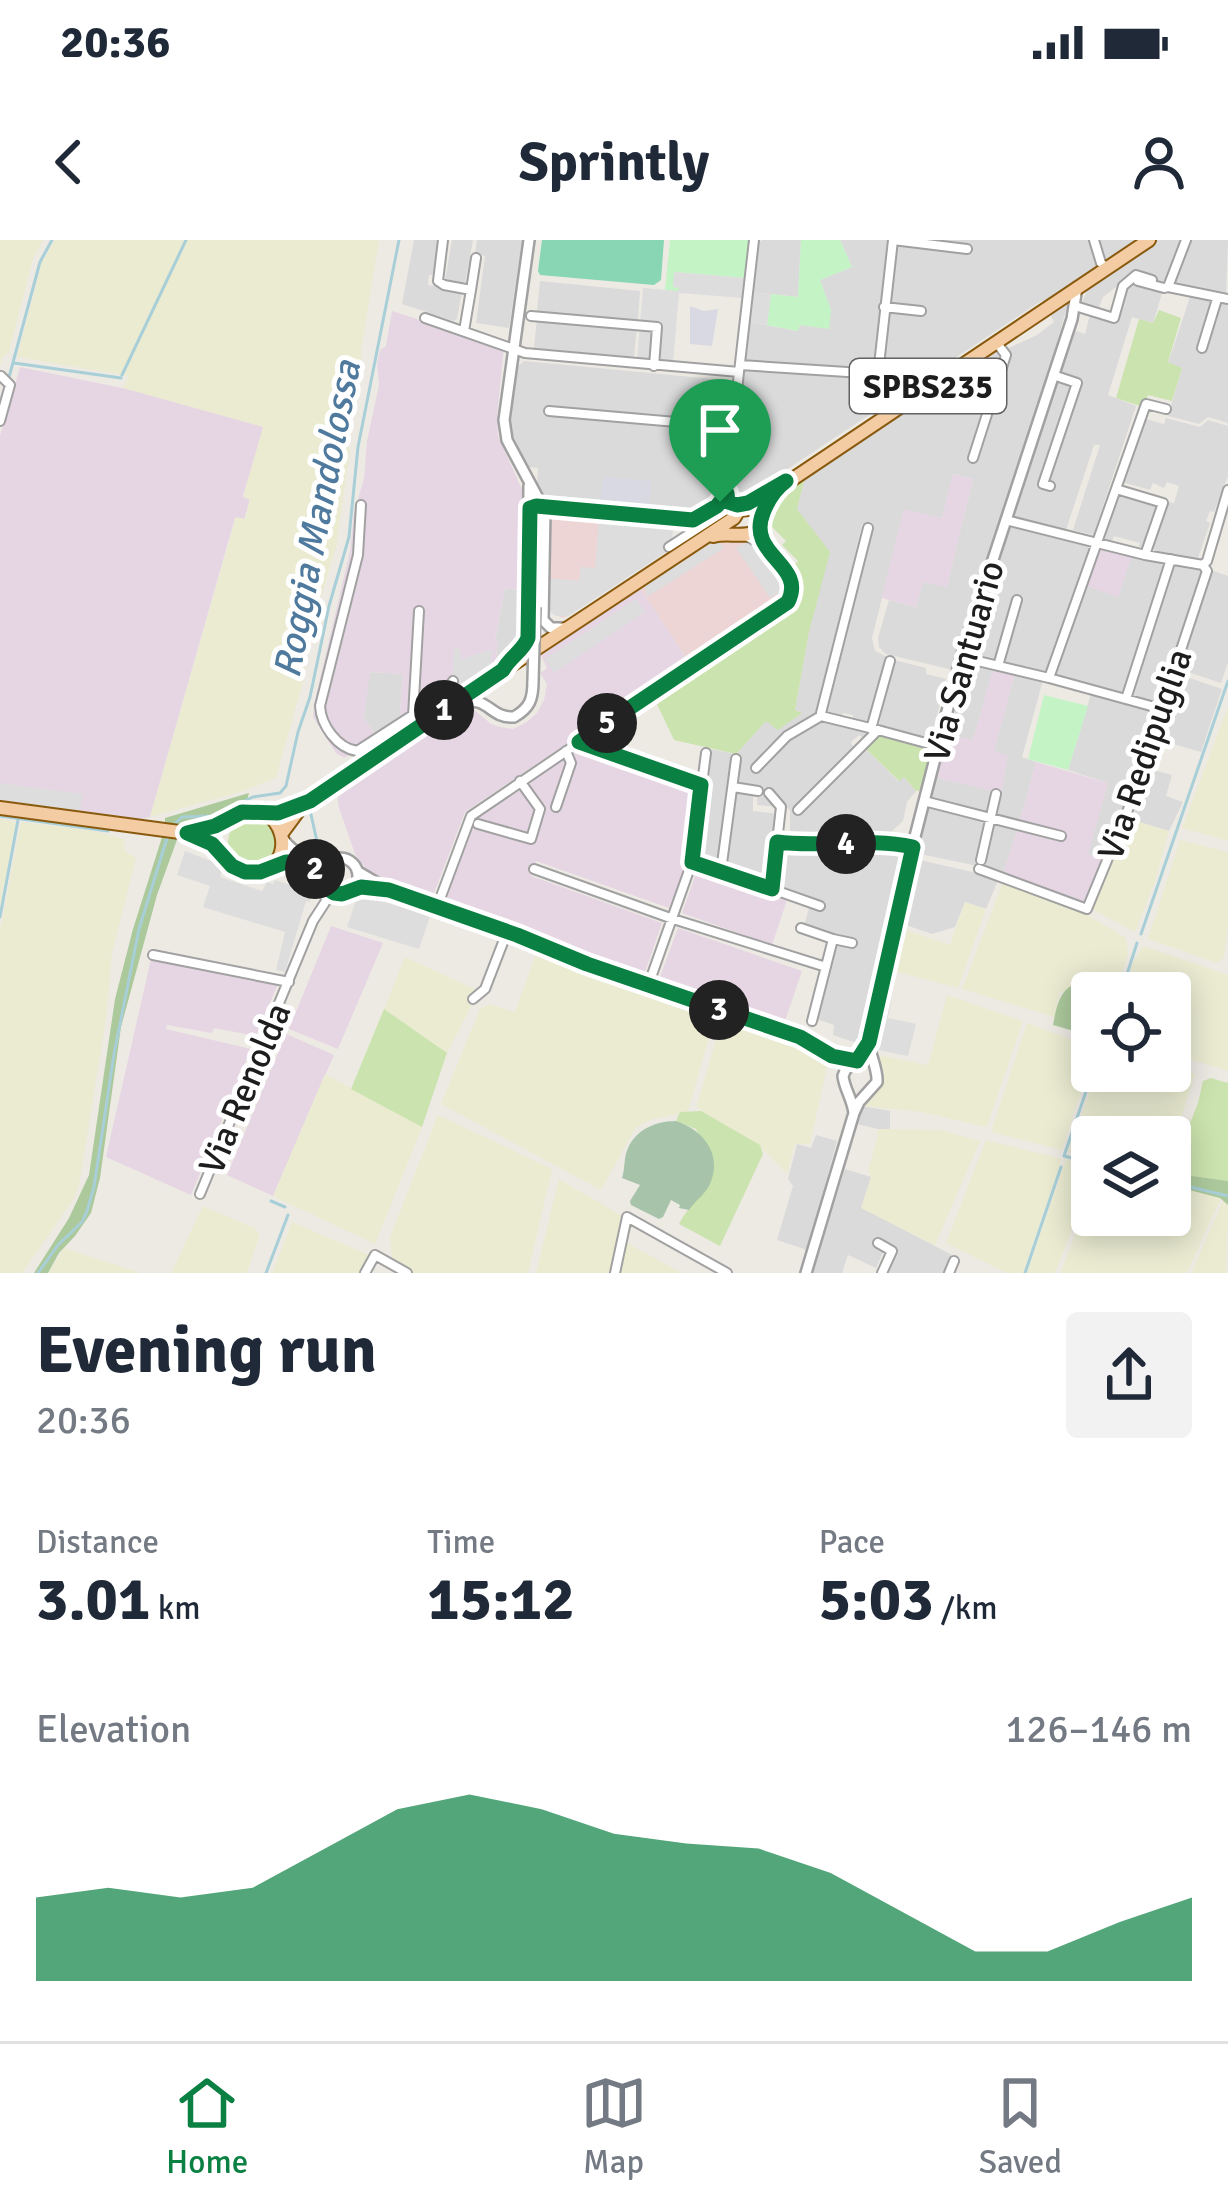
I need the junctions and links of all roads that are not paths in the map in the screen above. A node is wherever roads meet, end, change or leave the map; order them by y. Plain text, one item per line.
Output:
1 (443, 240) edge
2 (529, 240) edge
3 (754, 240) edge
4 (893, 240) edge
5 (1094, 240) edge
6 (1149, 240) edge
7 (1186, 240) edge
8 (967, 249) dead end
9 (476, 258) dead end
10 (1103, 262) junction
11 (1152, 280) dead end
12 (1138, 281) dead end
13 (1077, 287) junction
14 (1168, 287) junction
15 (470, 290) junction
16 (1222, 299) edge
17 (1075, 306) junction
18 (884, 308) junction
19 (921, 311) dead end
20 (530, 316) dead end
21 (425, 318) dead end
22 (464, 331) junction
23 (995, 341) junction
24 (513, 347) junction
25 (1202, 348) dead end
26 (654, 365) junction
27 (739, 369) junction
28 (1054, 375) junction
29 (6, 379) edge
30 (1166, 410) dead end
31 (549, 411) dead end
32 (0, 421) edge
33 (734, 428) junction
34 (974, 458) dead end
35 (783, 483) junction
36 (1050, 486) dead end
37 (1116, 489) junction
38 (1228, 490) edge
39 (726, 496) junction
40 (361, 505) dead end
41 (535, 510) junction
42 (740, 510) junction
43 (1006, 520) junction
44 (760, 522) junction
45 (868, 528) dead end
46 (1216, 531) junction
47 (742, 535) junction
48 (1228, 535) edge
49 (700, 540) junction
50 (1096, 543) junction
51 (763, 545) junction
52 (669, 547) dead end
53 (1145, 555) junction
54 (1171, 559) junction
55 (1203, 565) junction
56 (1017, 600) dead end
57 (419, 611) dead end
58 (565, 628) junction
59 (961, 657) junction
60 (890, 661) dead end
61 (998, 666) junction
62 (501, 672) junction
63 (1049, 678) junction
64 (453, 681) dead end
65 (1126, 699) junction
66 (448, 702) junction
67 (488, 705) junction
68 (1162, 709) junction
69 (413, 716) junction
70 (821, 716) junction
71 (874, 729) junction
72 (579, 742) junction
73 (937, 746) junction
74 (566, 751) junction
75 (706, 753) dead end
76 (736, 759) dead end
77 (756, 768) dead end
78 (520, 782) junction
79 (701, 785) junction
80 (733, 787) junction
81 (996, 794) dead end
82 (314, 798) junction
83 (923, 802) junction
84 (556, 807) dead end
85 (0, 808) edge
86 (798, 810) dead end
87 (267, 814) junction
88 (990, 818) junction
89 (228, 821) junction
90 (478, 824) dead end
91 (176, 831) junction
92 (1061, 836) dead end
93 (283, 837) junction
94 (777, 842) junction
95 (913, 847) junction
96 (224, 854) junction
97 (329, 860) junction
98 (692, 862) junction
99 (273, 865) junction
100 (534, 869) dead end
101 (357, 871) junction
102 (721, 871) junction
103 (323, 881) junction
104 (353, 889) junction
105 (772, 889) junction
106 (389, 890) junction
107 (338, 894) junction
108 (326, 901) junction
109 (820, 906) dead end
110 (436, 908) junction
111 (673, 919) junction
112 (801, 928) dead end
113 (508, 932) junction
114 (833, 939) junction
115 (852, 943) dead end
116 (153, 955) dead end
117 (826, 967) junction
118 (289, 982) junction
119 (648, 986) junction
120 (473, 999) dead end
121 (812, 1021) dead end
122 (869, 1042) junction
123 (832, 1056) junction
124 (855, 1061) junction
125 (873, 1066) junction
126 (843, 1076) junction
127 (850, 1092) junction
128 (866, 1095) junction
129 (854, 1113) junction
130 (200, 1193) dead end
131 (878, 1243) dead end
132 (954, 1261) dead end
133 (365, 1273) edge
134 (407, 1273) edge
135 (615, 1273) edge
136 (727, 1273) edge
137 (806, 1273) edge
138 (882, 1273) edge
139 (949, 1273) edge

1 - 15 street
2 - 24 street
3 - 27 street
4 - 8 street
4 - 18 street
5 - 10 street
6 - 10 main road, SPBS235
7 - 14 street
9 - 15 street
10 - 13 main road, SPBS235
11 - 17 street
12 - 14 street
13 - 17 street, Via Santuario
13 - 23 main road, SPBS235
14 - 16 street
15 - 22 street
16 - 25 street
17 - 28 street, Via Santuario
18 - 19 street
18 - 27 street
20 - 26 street
21 - 22 street
22 - 24 street
23 - 34 street
23 - 35 main road, SPBS235
24 - 26 street
24 - 41 street
26 - 27 street
27 - 33 street
28 - 36 street
28 - 43 street, Via Santuario
29 - 32 street
30 - 37 street
31 - 33 street
33 - 39 street
35 - 42 main road, SPBS235
35 - 44 main road, SPBS235
37 - 50 street
37 - 53 street
38 - 46 street, Via Redipuglia
39 - 41 street
39 - 42 street
40 - 69 street
41 - 58 street
41 - 62 street
41 - 67 street, bridge
42 - 44 main road
42 - 47 main road
42 - 49 main road, SPBS235
42 - 52 street
43 - 50 street
43 - 59 street, Via Santuario
44 - 47 main road
44 - 51 street
45 - 70 street
46 - 48 street
46 - 55 street, Via Redipuglia
47 - 49 main road, SPBS235
47 - 51 street
49 - 58 main road, SPBS235
50 - 53 street
50 - 63 street
51 - 72 street
53 - 54 street
54 - 55 street
54 - 65 street
55 - 68 street, Via Redipuglia
56 - 61 street
57 - 69 street
58 - 62 main road
59 - 61 street
59 - 73 street, Via Santuario
60 - 71 street
61 - 63 street
62 - 66 main road
62 - 67 street
63 - 65 street
64 - 66 street
65 - 68 street
66 - 67 street
66 - 69 street
66 - 82 main road
68 - 88 street, Via Redipuglia
70 - 71 street
70 - 77 street
71 - 73 street
71 - 86 street
72 - 74 street
72 - 79 street
73 - 83 street, Via Santuario
74 - 78 street
74 - 84 street
75 - 79 street
76 - 80 street
78 - 90 street
78 - 110 street
79 - 98 street
80 - 94 street
80 - 102 street
81 - 88 street
82 - 87 main road
82 - 93 main road
83 - 88 street
83 - 95 street, Via Santuario
85 - 91 main road
87 - 89 main road
87 - 93 main road
88 - 92 street
89 - 91 main road
89 - 96 main road
91 - 96 main road
93 - 97 street
93 - 99 main road
94 - 95 street
94 - 105 street
95 - 122 street, Via Santuario
96 - 99 main road
97 - 101 street
97 - 103 street
98 - 102 street
98 - 111 street
99 - 103 street
100 - 111 street
101 - 104 street
101 - 106 street
102 - 105 street
103 - 107 street
103 - 108 street
104 - 106 street
104 - 107 street
105 - 109 street
106 - 110 street
107 - 108 street
108 - 118 street, Via Renolda
110 - 113 street
111 - 117 street
111 - 119 street
112 - 114 street
113 - 119 street
113 - 120 street
114 - 115 street
114 - 117 street
116 - 118 street, Via Renolda
117 - 121 street
118 - 130 street, Via Renolda
119 - 123 street
122 - 124 street, Via Santuario
122 - 125 street, Via Santuario
123 - 124 street
123 - 126 street
124 - 125 street
124 - 126 street
125 - 128 street
126 - 127 street
127 - 128 street
127 - 129 street
128 - 129 street
129 - 137 street
131 - 138 street
132 - 139 street
133 - 134 street
135 - 136 street

